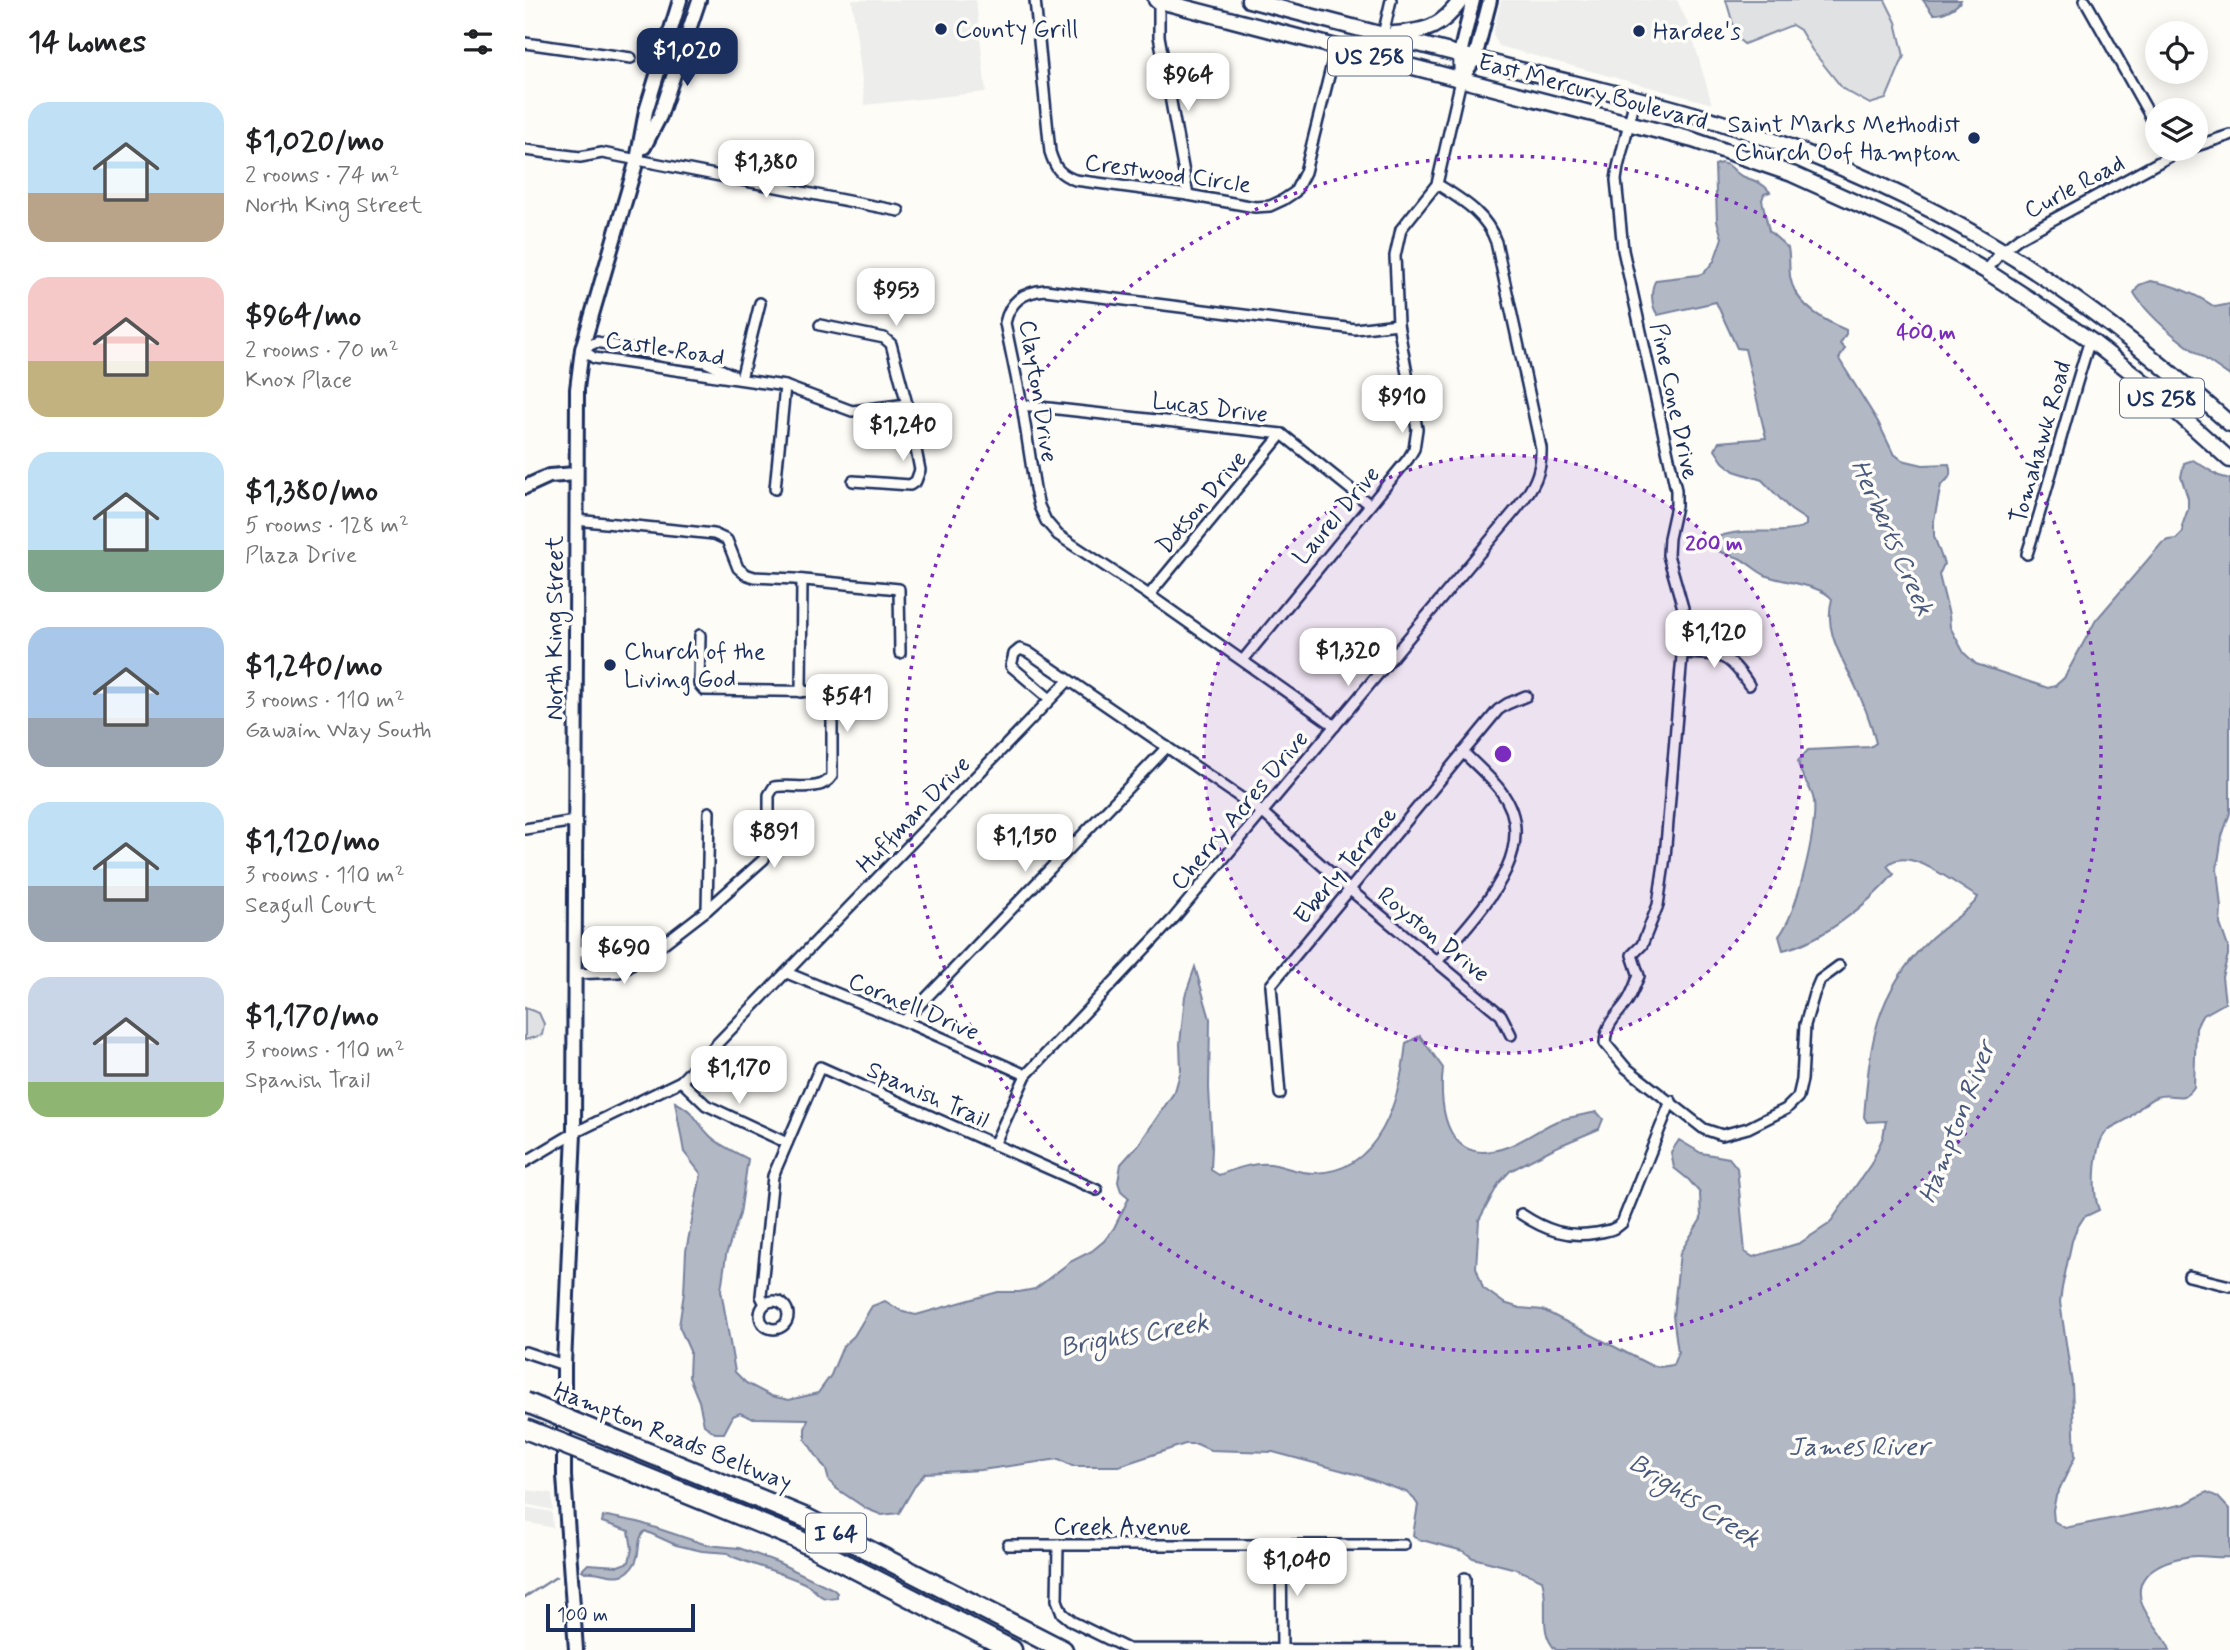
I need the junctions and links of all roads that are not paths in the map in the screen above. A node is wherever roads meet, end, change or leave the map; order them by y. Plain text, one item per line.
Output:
1 (680, 0) edge
2 (699, 0) edge
3 (1035, 0) edge
4 (1158, 0) edge
5 (1391, 0) edge
6 (1461, 0) edge
7 (1473, 0) edge
8 (1490, 0) edge
9 (2085, 0) edge
10 (1258, 1) edge
11 (1383, 35) junction
12 (525, 43) edge
13 (1336, 48) junction
14 (1460, 54) junction
15 (631, 58) dead end
16 (1475, 58) junction
17 (1461, 80) junction
18 (1635, 99) junction
19 (2145, 107) edge
20 (1630, 123) junction
21 (2230, 135) edge
22 (2208, 142) edge
23 (525, 150) edge
24 (637, 160) junction
25 (2154, 161) edge
26 (1437, 184) junction
27 (1188, 195) junction
28 (899, 211) dead end
29 (2002, 250) junction
30 (1986, 271) junction
31 (760, 303) dead end
32 (1398, 324) junction
33 (820, 325) dead end
34 (2090, 340) junction
35 (582, 349) junction
36 (741, 379) junction
37 (785, 386) junction
38 (907, 404) junction
39 (1022, 405) junction
40 (2230, 424) edge
41 (1282, 434) junction
42 (2230, 460) edge
43 (576, 474) junction
44 (853, 481) dead end
45 (525, 487) edge
46 (775, 489) dead end
47 (1369, 504) junction
48 (576, 520) junction
49 (2027, 554) dead end
50 (802, 580) junction
51 (1149, 595) junction
52 (700, 635) dead end
53 (900, 653) dead end
54 (1682, 653) junction
55 (1243, 660) junction
56 (1068, 681) junction
57 (1749, 685) dead end
58 (801, 692) junction
59 (832, 692) junction
60 (851, 692) dead end
61 (1526, 696) dead end
62 (1050, 699) junction
63 (1335, 726) junction
64 (1167, 747) junction
65 (1463, 752) junction
66 (709, 813) dead end
67 (1263, 813) junction
68 (575, 821) junction
69 (525, 829) edge
70 (1349, 889) junction
71 (707, 910) junction
72 (659, 947) junction
73 (574, 951) junction
74 (1437, 961) junction
75 (1839, 966) dead end
76 (787, 973) junction
77 (574, 974) junction
78 (904, 1021) junction
79 (1511, 1035) dead end
80 (1026, 1075) junction
81 (681, 1081) junction
82 (1280, 1094) dead end
83 (1671, 1101) junction
84 (574, 1133) junction
85 (787, 1143) junction
86 (994, 1145) junction
87 (525, 1161) edge
88 (1097, 1189) dead end
89 (1521, 1214) dead end
90 (2189, 1276) dead end
91 (2230, 1286) edge
92 (765, 1304) dead end
93 (525, 1352) edge
94 (564, 1365) junction
95 (525, 1402) edge
96 (525, 1429) edge
97 (1008, 1545) dead end
98 (1058, 1545) junction
99 (1281, 1545) junction
100 (1404, 1545) dead end
101 (1465, 1578) dead end
102 (576, 1650) edge
103 (1011, 1650) edge
104 (1063, 1650) edge
105 (1282, 1650) edge
106 (1465, 1650) edge

1 - 24 main road, North King Street
2 - 24 main road, North King Street
3 - 27 street, Crestwood Circle
4 - 13 main road, East Mercury Boulevard / US 258
4 - 27 street
5 - 11 street
6 - 11 main road
7 - 14 main road
8 - 16 main road
9 - 19 street
10 - 11 main road, East Mercury Boulevard / US 258
11 - 14 main road, East Mercury Boulevard / US 258
12 - 15 street
13 - 17 main road, East Mercury Boulevard / US 258
13 - 27 street, Crestwood Circle
14 - 16 main road, East Mercury Boulevard / US 258
14 - 17 main road
16 - 17 main road
16 - 18 main road, East Mercury Boulevard / US 258
17 - 20 main road, East Mercury Boulevard / US 258
17 - 26 street
18 - 20 street, Pine Cone Drive
18 - 29 main road, East Mercury Boulevard / US 258
20 - 30 main road, East Mercury Boulevard / US 258
20 - 54 street, Pine Cone Drive
21 - 22 street
23 - 24 street
24 - 28 street
24 - 35 main road, North King Street
25 - 29 street, Curle Road
26 - 32 street, Laurel Drive
26 - 63 street, Cherry Acres Drive
29 - 30 street, Curle Road
29 - 40 main road, East Mercury Boulevard / US 258
30 - 34 main road, East Mercury Boulevard / US 258
31 - 36 street
32 - 39 street, Clayton Drive
32 - 47 street, Laurel Drive
33 - 38 street
34 - 42 main road, East Mercury Boulevard / US 258
34 - 49 street, Tomahawk Road
35 - 36 street, Castle Road
35 - 36 street, Castle Road
35 - 43 main road, North King Street
36 - 37 street, Castle Road
37 - 38 street, Castle Road
37 - 46 street
38 - 44 street
39 - 41 street, Lucas Drive
39 - 51 street, Clayton Drive
41 - 47 street, Lucas Drive
41 - 51 street, Dotson Drive
43 - 45 main road
43 - 48 main road, North King Street
47 - 55 street, Laurel Drive
48 - 50 street
48 - 68 main road, North King Street
50 - 53 street
50 - 58 street
51 - 55 street, Clayton Drive
52 - 58 street
54 - 57 street
54 - 83 street, Pine Cone Drive
55 - 63 street, Clayton Drive
56 - 62 street, Huffman Drive
56 - 62 street
56 - 64 street
58 - 59 street
59 - 60 street
59 - 71 street
61 - 65 street, Eberly Terrace
62 - 76 street, Huffman Drive
63 - 67 street, Cherry Acres Drive
64 - 67 street
64 - 78 street
65 - 70 street, Eberly Terrace
65 - 74 street
66 - 71 street
67 - 70 street, Royston Drive
67 - 80 street, Cherry Acres Drive
68 - 69 street
68 - 73 main road, North King Street
70 - 74 street, Royston Drive
70 - 82 street, Eberly Terrace
71 - 72 street
72 - 73 street
72 - 77 street
73 - 77 main road, North King Street
74 - 79 street, Royston Drive
75 - 83 street
76 - 78 street, Cornell Drive
76 - 81 street, Huffman Drive
77 - 84 main road, North King Street
78 - 80 street, Cornell Drive
80 - 86 street, Cherry Acres Drive
81 - 84 street, Huffman Drive
81 - 85 street
83 - 89 street
84 - 87 street, Huffman Drive
84 - 94 main road, North King Street
85 - 86 street, Spanish Trail
85 - 92 street, Spanish Trail
86 - 88 street, Spanish Trail
90 - 91 street
93 - 94 street
94 - 102 main road, North King Street
95 - 104 highway, Hampton Roads Beltway / I 64, bridge
96 - 103 highway, Hampton Roads Beltway / I 64, bridge
97 - 98 street, Creek Avenue
98 - 99 street, Creek Avenue
98 - 105 street
99 - 100 street, Creek Avenue
99 - 105 street
101 - 106 street
105 - 106 street

